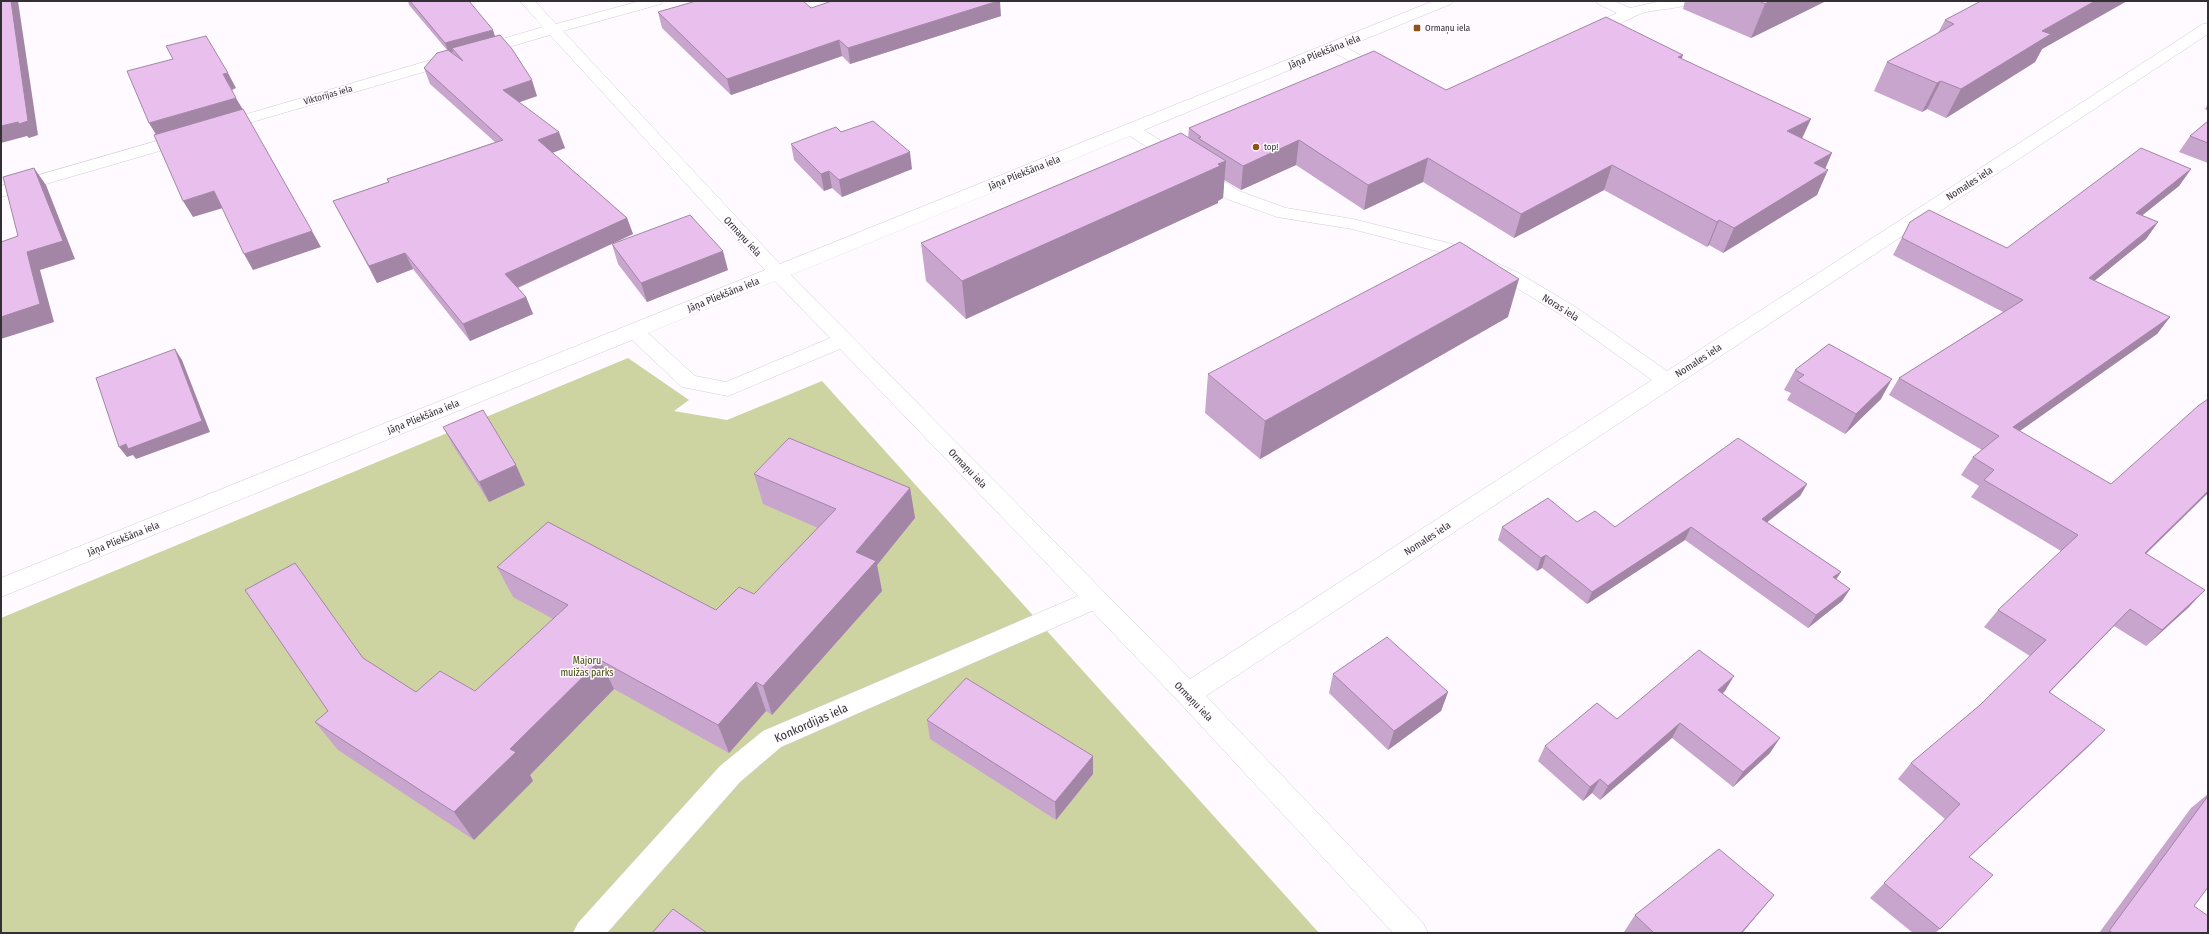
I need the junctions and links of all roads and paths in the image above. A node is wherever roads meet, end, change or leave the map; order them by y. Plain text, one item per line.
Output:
1 (527, 1) edge
2 (656, 1) edge
3 (1446, 1) edge
4 (1603, 1) edge
5 (1686, 1) edge
6 (1630, 14) junction
7 (2208, 27) edge
8 (553, 29) junction
9 (1572, 39) edge
10 (1334, 46) junction
11 (1398, 82) edge
12 (1131, 129) junction
13 (1, 192) edge
14 (777, 272) junction
15 (634, 331) junction
16 (843, 340) junction
17 (1667, 381) junction
18 (1, 588) edge
19 (1096, 599) junction
20 (1188, 694) junction
21 (588, 933) edge
22 (1413, 933) edge

1 - 8 street, Ormaņu iela
2 - 8 street, Viktorijas iela
3 - 10 street, Jāņa Pliekšāna iela
4 - 6 street
5 - 6 street
6 - 9 street
7 - 17 street, Nomales iela
8 - 13 street, Viktorijas iela
8 - 14 street, Ormaņu iela
10 - 11 street
10 - 12 street, Jāņa Pliekšāna iela
12 - 14 street, Jāņa Pliekšāna iela
12 - 17 street, Noras iela
14 - 15 street, Jāņa Pliekšāna iela
14 - 16 street, Ormaņu iela
15 - 16 street
15 - 18 street, Jāņa Pliekšāna iela
16 - 19 street, Ormaņu iela
17 - 20 street, Nomales iela
19 - 20 street, Ormaņu iela
19 - 21 street, Konkordijas iela
20 - 22 street, Ormaņu iela

